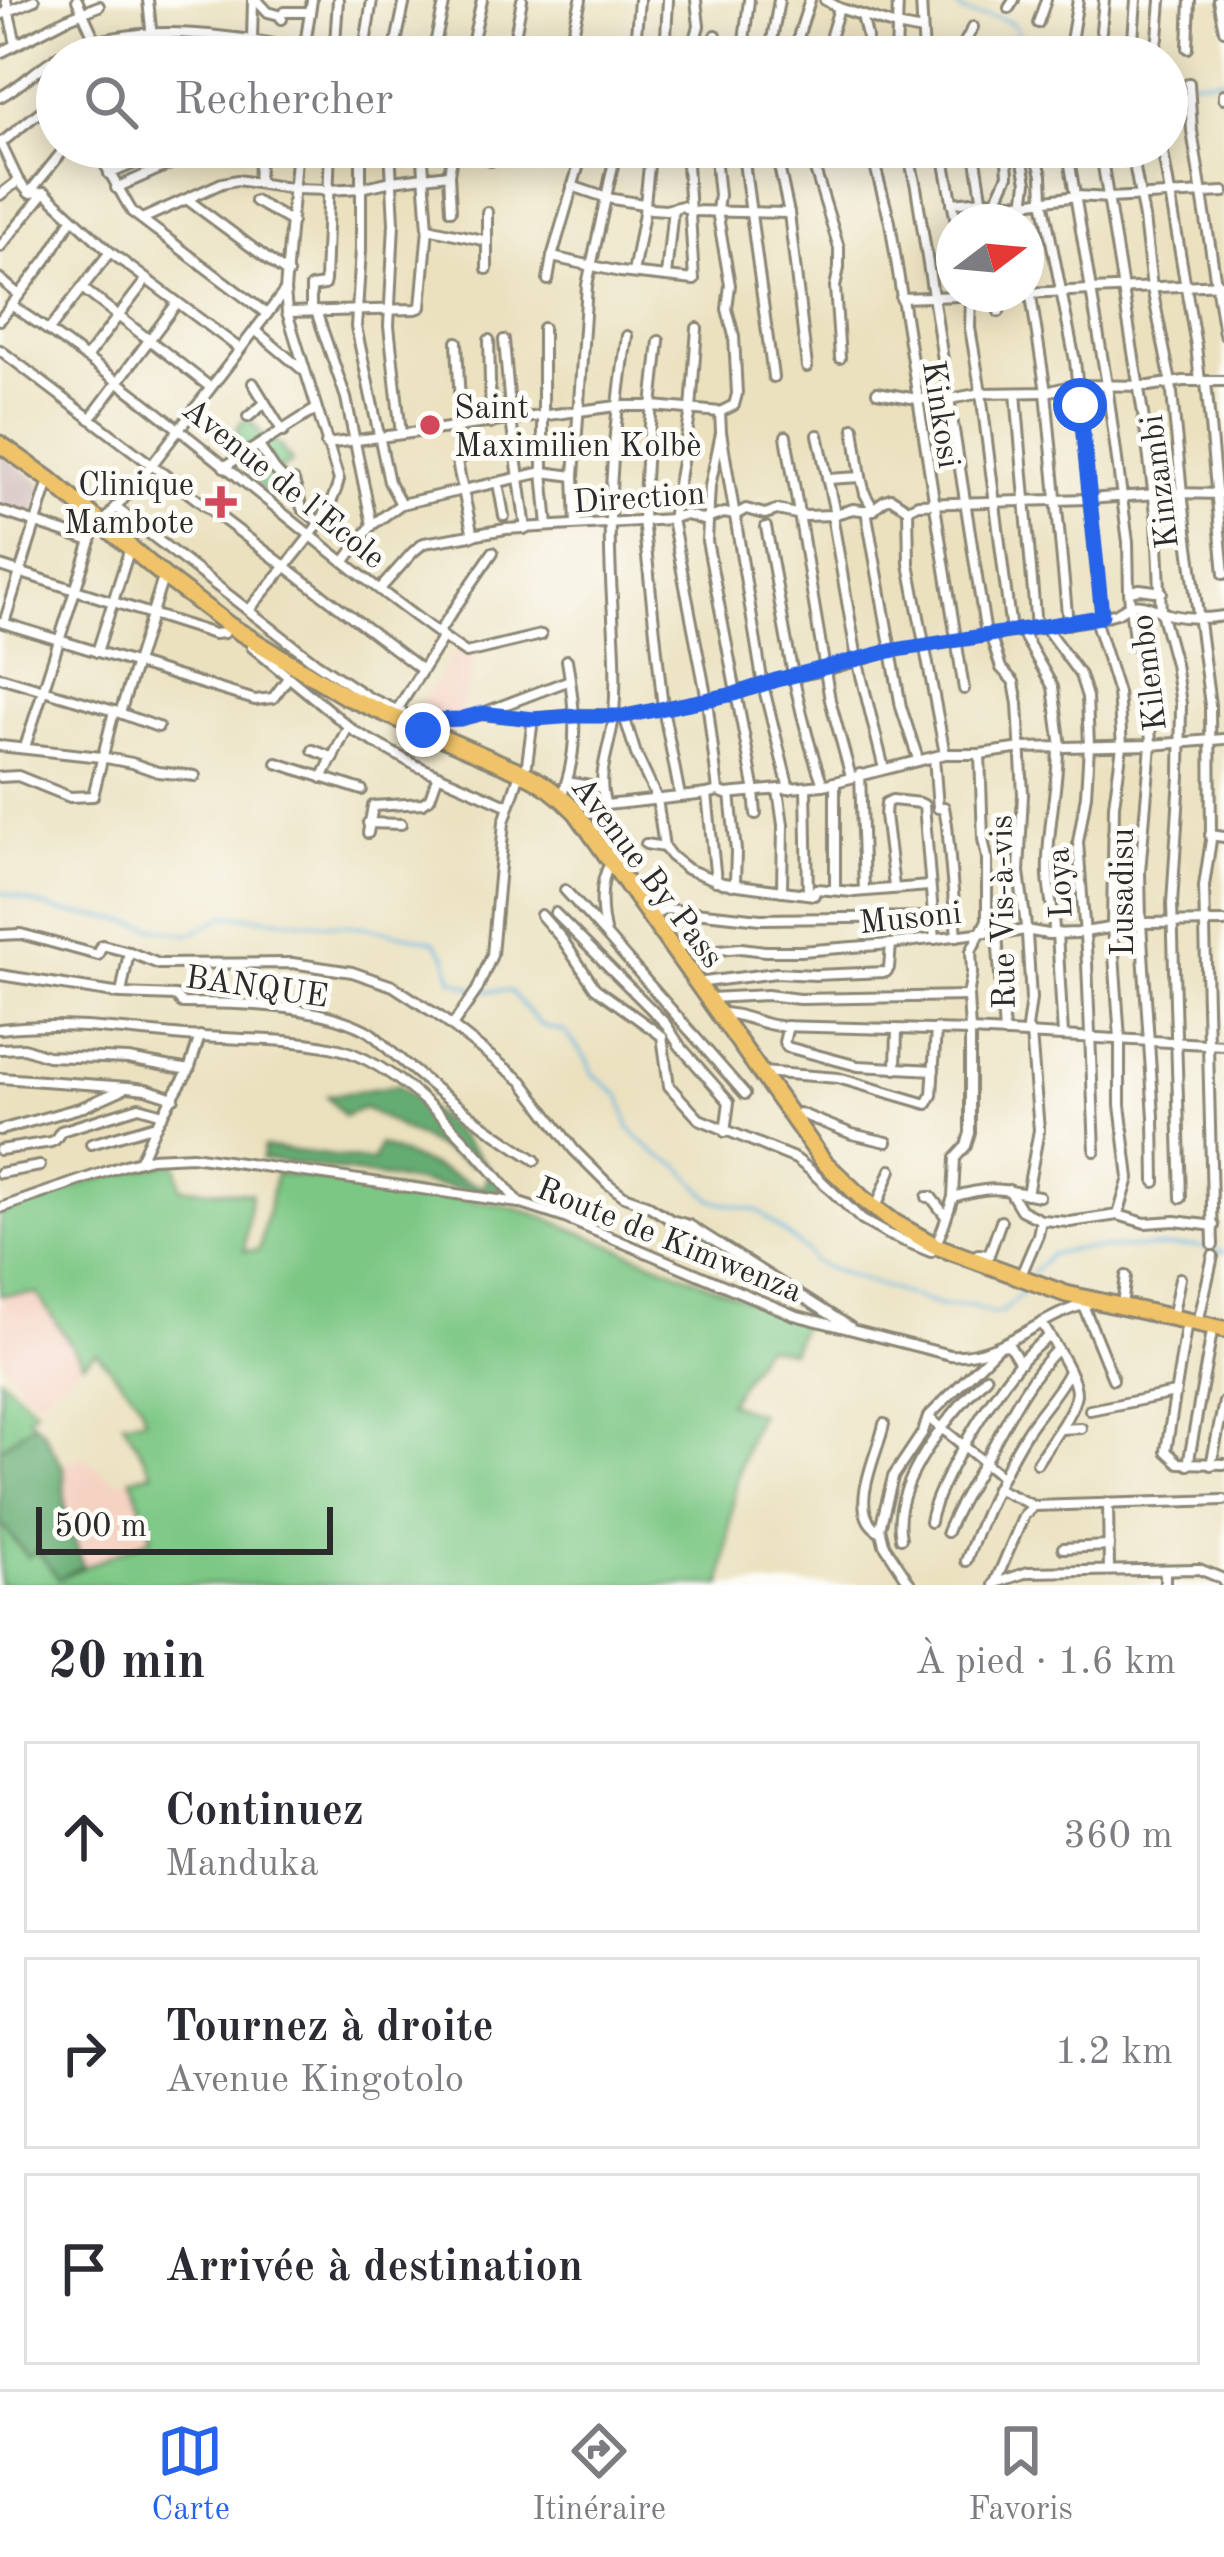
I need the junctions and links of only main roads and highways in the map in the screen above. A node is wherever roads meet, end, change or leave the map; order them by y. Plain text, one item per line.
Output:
1 (0, 445) edge
2 (1054, 1290) junction
3 (1050, 1318) road end
4 (1206, 1324) edge

1 - 2 highway, Avenue By Pass
2 - 3 highway
2 - 4 highway, Avenue By Pass

